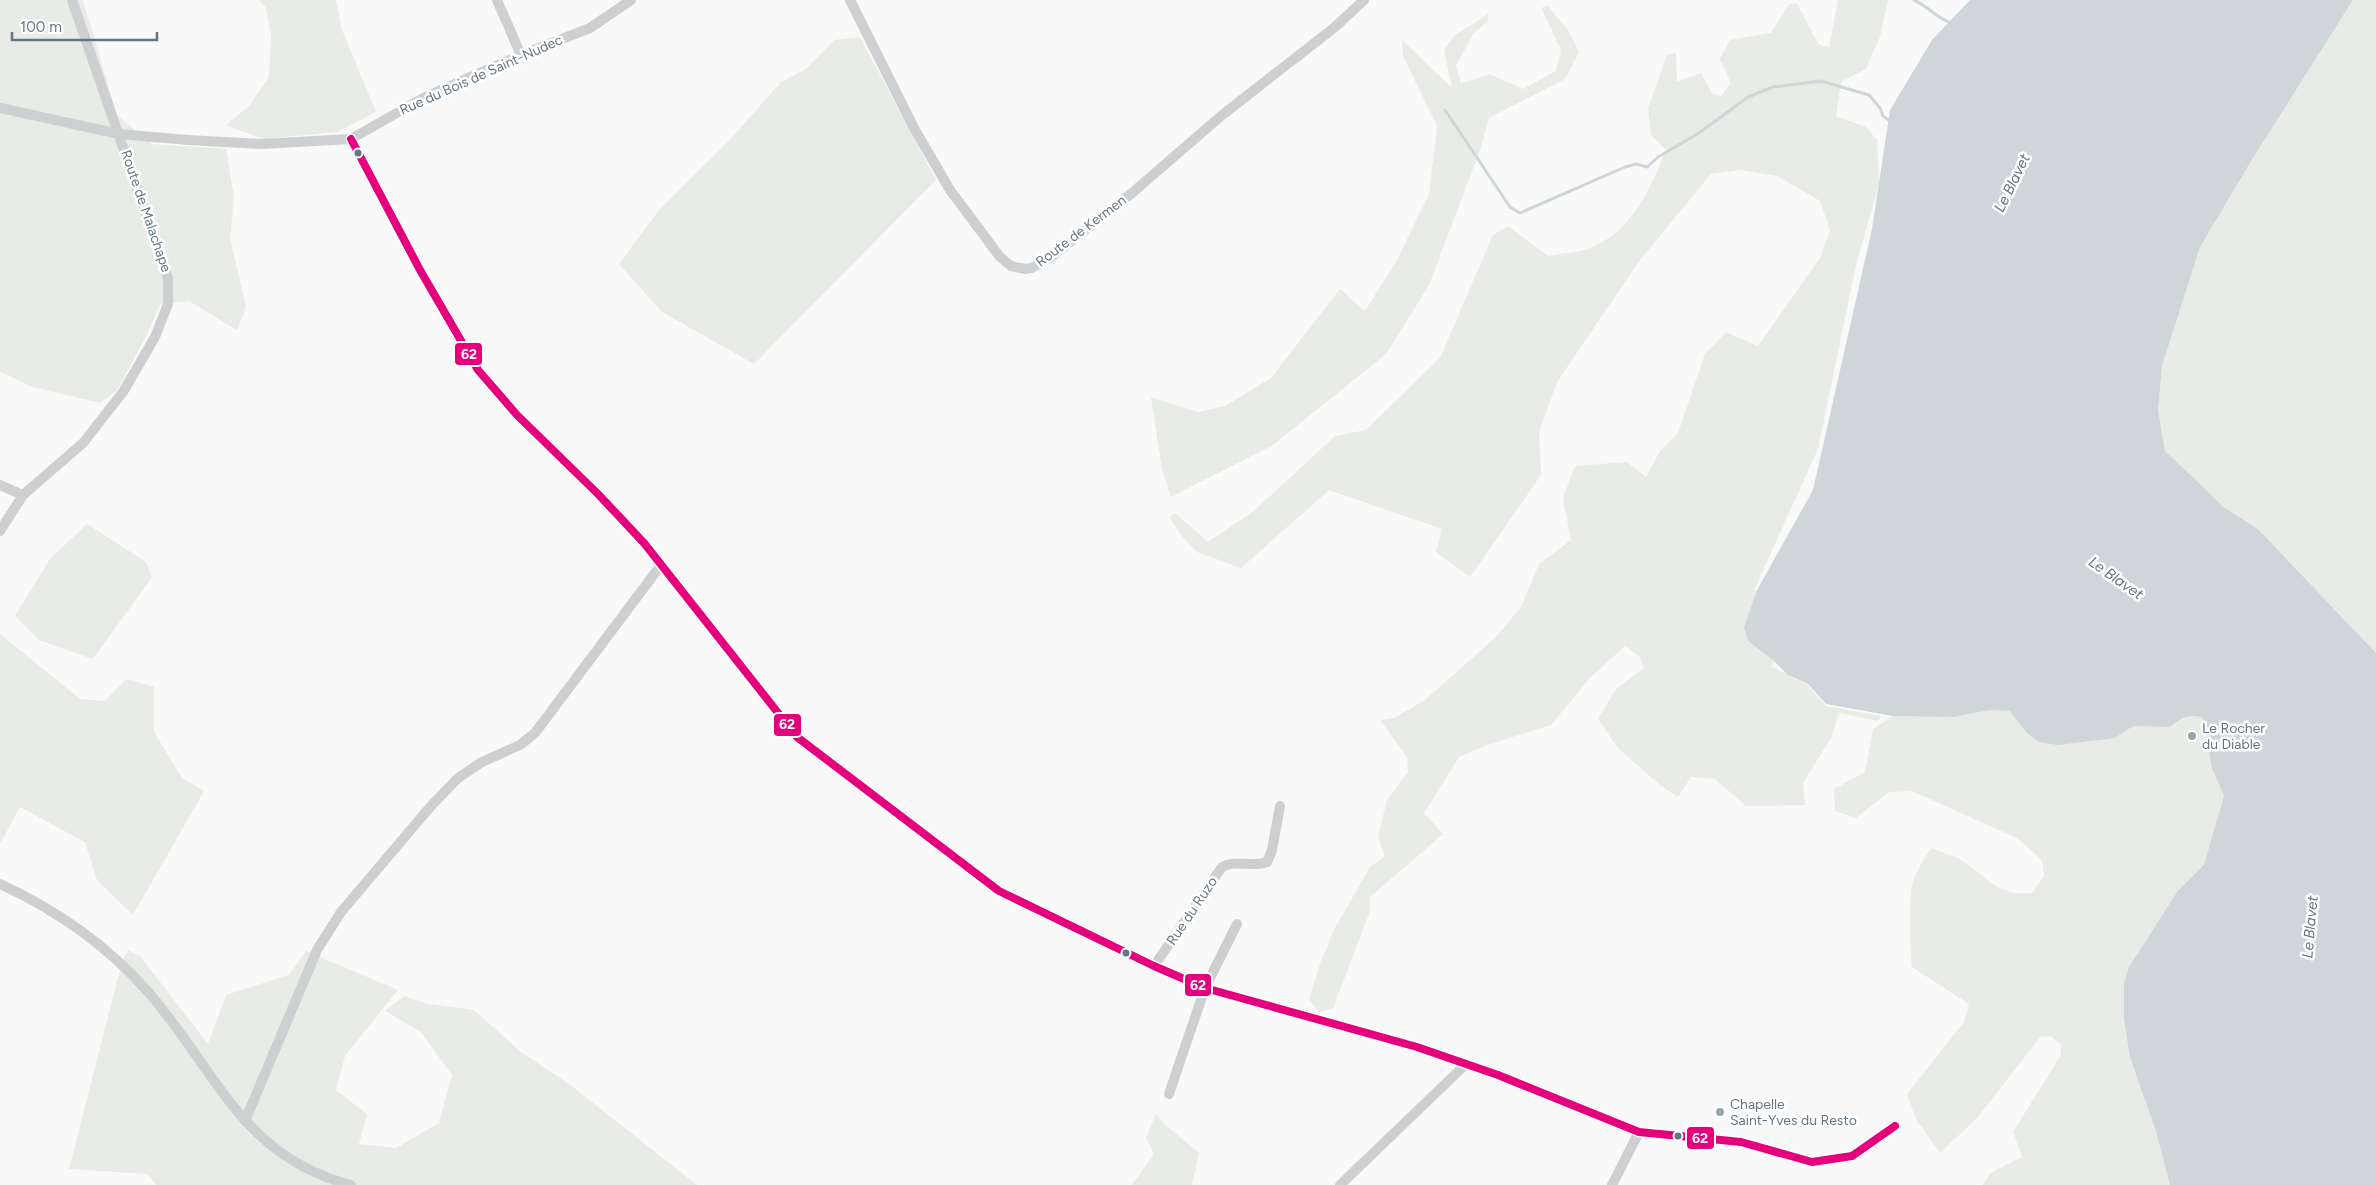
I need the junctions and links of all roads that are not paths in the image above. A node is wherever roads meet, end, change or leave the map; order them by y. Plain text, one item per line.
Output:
1 (72, 0) edge
2 (497, 0) edge
3 (631, 0) edge
4 (850, 0) edge
5 (1364, 0) edge
6 (521, 55) junction
7 (0, 108) edge
8 (119, 134) junction
9 (351, 139) junction
10 (0, 486) edge
11 (24, 495) junction
12 (0, 531) edge
13 (661, 566) junction
14 (1280, 806) dead end
15 (0, 884) edge
16 (1237, 924) dead end
17 (1154, 966) junction
18 (1205, 988) junction
19 (1466, 1064) junction
20 (1169, 1094) dead end
21 (245, 1121) junction
22 (1895, 1126) dead end
23 (1639, 1132) junction
24 (350, 1185) edge
25 (1340, 1185) edge
26 (1612, 1185) edge

1 - 8 street, Route de Malachape
2 - 6 street
3 - 6 street, Rue du Bois de Saint-Nudec
4 - 5 street, Route de Kermen
6 - 9 street, Rue du Bois de Saint-Nudec
7 - 8 street, Rue du Bois de Saint-Nudec
8 - 9 street, Rue du Bois de Saint-Nudec
8 - 11 street, Route de Malachape
9 - 13 street
10 - 11 street
11 - 12 street, Route de Malachape
13 - 17 street
13 - 21 street
14 - 17 street, Rue du Ruzo
15 - 21 street
16 - 18 street
17 - 18 street
18 - 19 street
18 - 20 street
19 - 23 street
19 - 25 street
21 - 24 street
22 - 23 street
23 - 26 street

